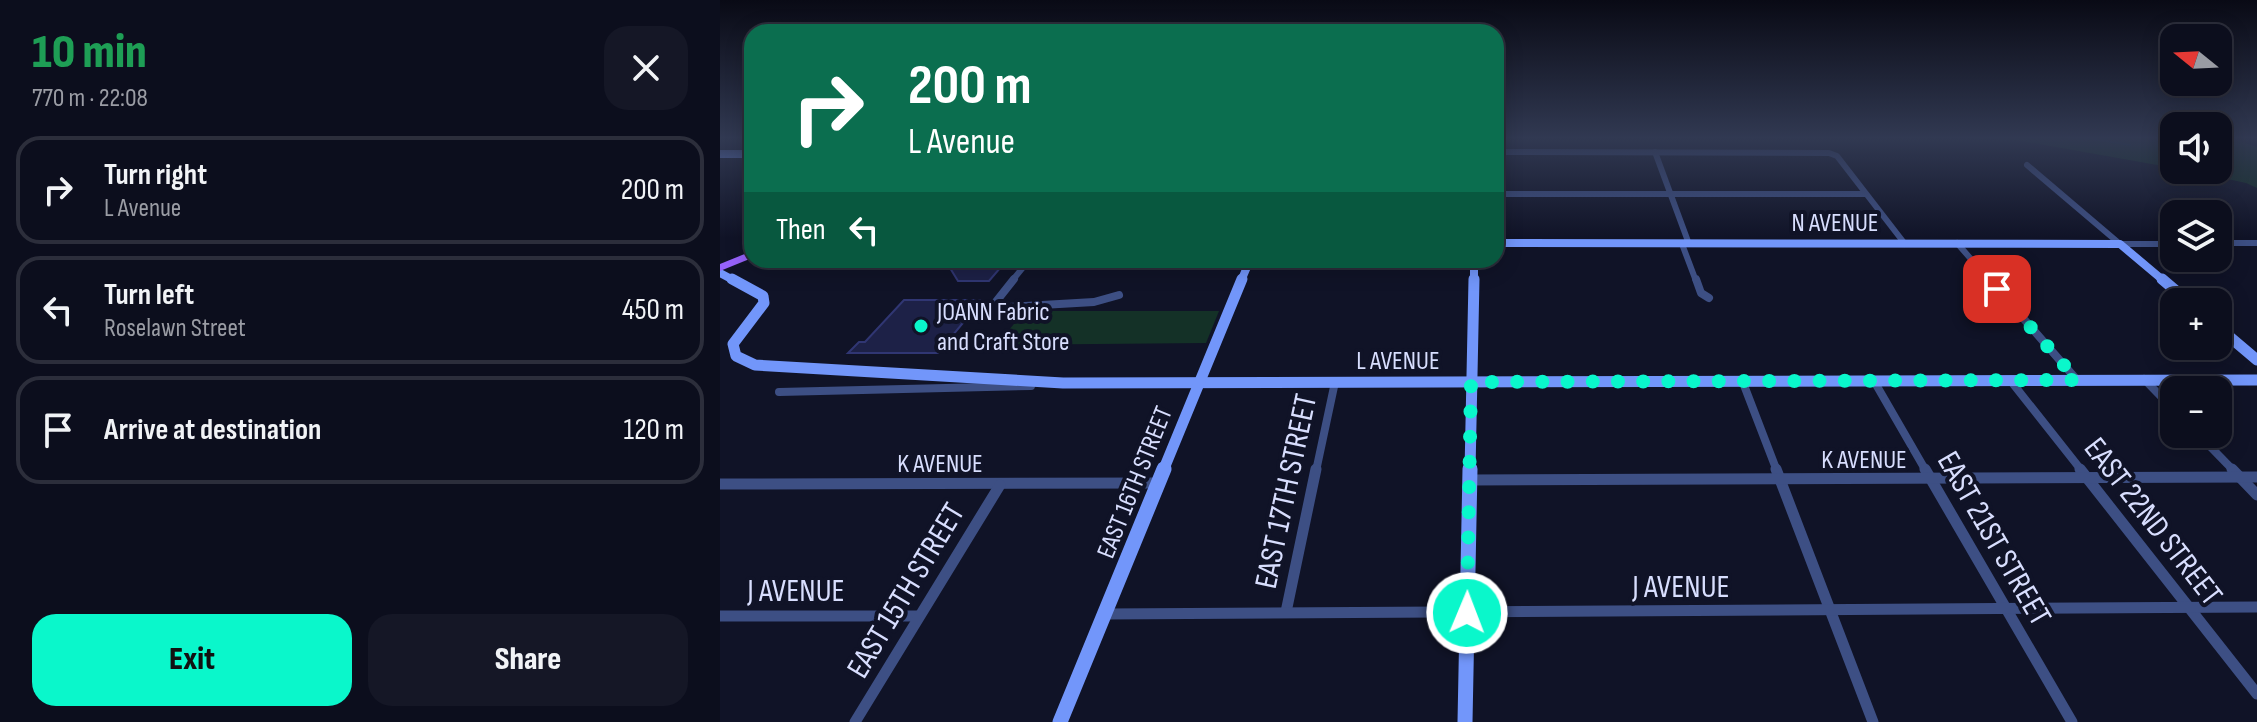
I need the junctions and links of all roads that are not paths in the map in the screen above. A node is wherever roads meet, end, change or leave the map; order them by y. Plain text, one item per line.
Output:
1 (1662, 171) edge
2 (1848, 171) edge
3 (2034, 171) edge
4 (1504, 194) edge
5 (1670, 194) junction
6 (1865, 194) junction
7 (1504, 243) edge
8 (1957, 243) junction
9 (2232, 243) edge
10 (2257, 243) edge
11 (1686, 244) junction
12 (1905, 244) junction
13 (2120, 244) junction
14 (2160, 244) edge
15 (744, 258) edge
16 (1023, 268) edge
17 (1247, 268) edge
18 (1474, 268) edge
19 (720, 270) edge
20 (2172, 288) edge
21 (1119, 295) dead end
22 (1709, 298) dead end
23 (2232, 339) edge
24 (2257, 360) edge
25 (2144, 379) junction
26 (1742, 380) junction
27 (2010, 380) junction
28 (2077, 380) junction
29 (2257, 380) edge
30 (1874, 381) junction
31 (1201, 382) junction
32 (1335, 382) junction
33 (1471, 382) junction
34 (1063, 383) junction
35 (779, 392) dead end
36 (2160, 396) edge
37 (2212, 448) edge
38 (2086, 475) junction
39 (2240, 477) junction
40 (2257, 477) edge
41 (1471, 480) junction
42 (1931, 480) junction
43 (1781, 481) junction
44 (1159, 483) junction
45 (720, 484) edge
46 (1000, 485) junction
47 (2257, 495) edge
48 (2188, 607) junction
49 (2257, 607) edge
50 (2007, 610) junction
51 (1830, 611) junction
52 (1286, 612) junction
53 (1467, 613) junction
54 (1105, 614) junction
55 (720, 616) edge
56 (919, 616) junction
57 (2257, 694) edge
58 (855, 722) edge
59 (1060, 722) edge
60 (1465, 722) edge
61 (1873, 722) edge
62 (2072, 722) edge

1 - 5 street
2 - 6 street
3 - 13 street
4 - 5 street
5 - 6 street
5 - 11 street
6 - 12 street
7 - 11 street, N AVENUE
8 - 12 street, N AVENUE
8 - 13 street, N AVENUE
8 - 28 street
9 - 10 street
11 - 12 street, N AVENUE
11 - 22 street
13 - 14 street, N AVENUE
13 - 20 street
15 - 19 main road
16 - 21 street
17 - 31 street, EAST 16TH STREET
18 - 33 street
19 - 34 street
23 - 24 street
25 - 28 street, L AVENUE
25 - 29 street, L AVENUE
25 - 36 street
26 - 30 street, L AVENUE
26 - 33 street, L AVENUE
26 - 43 street
27 - 28 street, L AVENUE
27 - 30 street, L AVENUE
27 - 38 street, EAST 22ND STREET
30 - 42 street, EAST 21ST STREET
31 - 32 street, L AVENUE
31 - 34 street, L AVENUE
31 - 44 street, EAST 16TH STREET
32 - 33 street, L AVENUE
32 - 52 street, EAST 17TH STREET
33 - 41 street
34 - 35 street, L AVENUE
37 - 39 street
38 - 39 street, K AVENUE
38 - 42 street, K AVENUE
38 - 48 street, EAST 22ND STREET
39 - 40 street, K AVENUE
39 - 47 street
41 - 43 street, K AVENUE
41 - 53 street
42 - 43 street, K AVENUE
42 - 50 street, EAST 21ST STREET
43 - 51 street
44 - 46 street, K AVENUE
44 - 54 street, EAST 16TH STREET
45 - 46 street, K AVENUE
46 - 56 street, EAST 15TH STREET
48 - 49 street, J AVENUE
48 - 50 street, J AVENUE
48 - 57 street, EAST 22ND STREET
50 - 51 street, J AVENUE
50 - 62 street, EAST 21ST STREET
51 - 53 street, J AVENUE
51 - 61 street
52 - 53 street, J AVENUE
52 - 54 street, J AVENUE
53 - 60 street
54 - 59 street, EAST 16TH STREET
55 - 56 street, J AVENUE
56 - 58 street, EAST 15TH STREET

